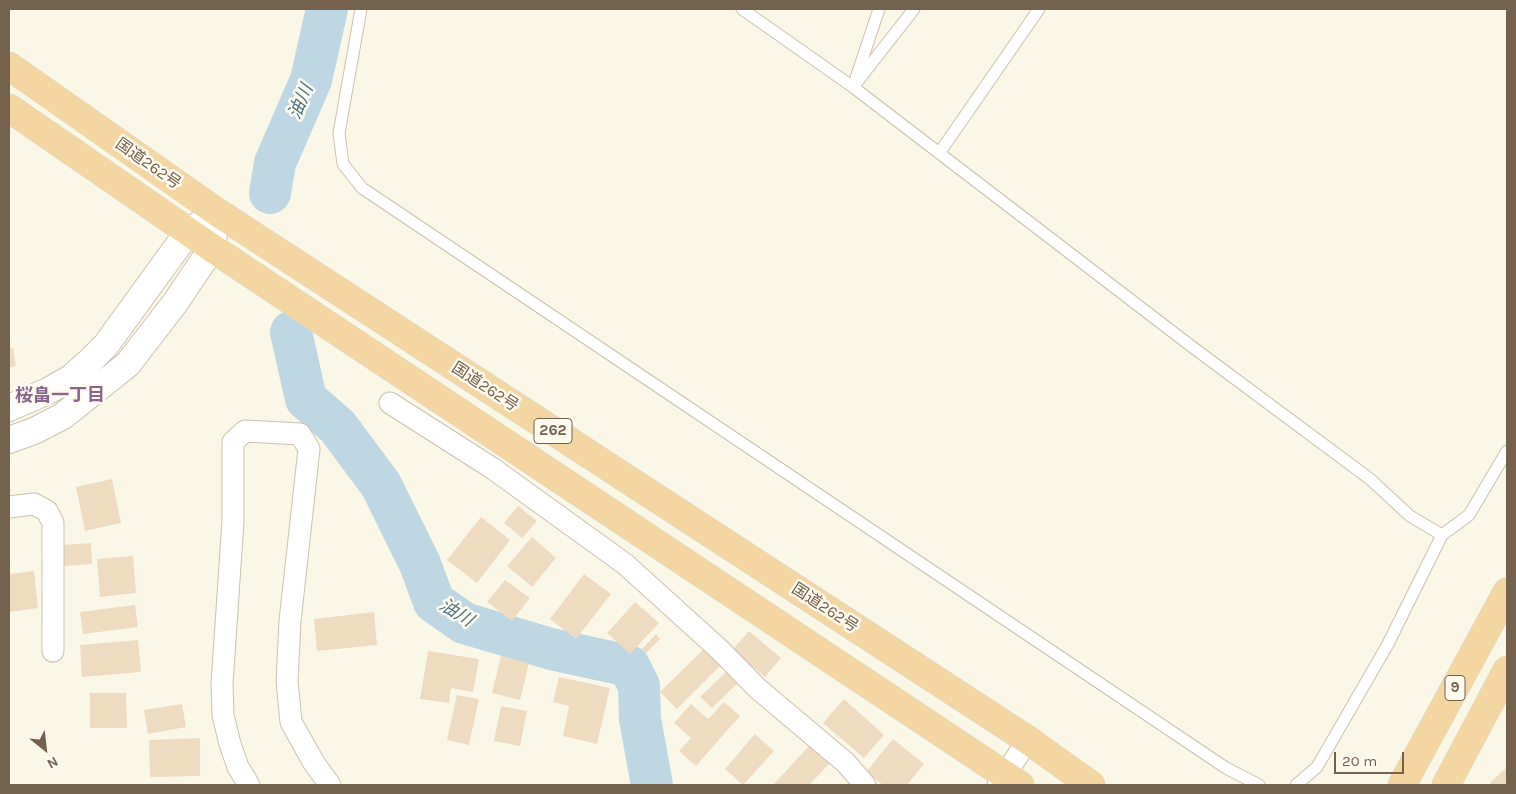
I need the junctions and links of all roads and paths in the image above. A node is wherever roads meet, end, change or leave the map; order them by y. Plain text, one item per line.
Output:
1 (361, 9) edge
2 (742, 9) edge
3 (879, 9) edge
4 (914, 9) edge
5 (1039, 9) edge
6 (13, 69) edge
7 (853, 87) junction
8 (9, 108) edge
9 (940, 152) junction
10 (217, 212) junction
11 (188, 232) junction
12 (212, 248) junction
13 (390, 403) dead end
14 (9, 408) edge
15 (9, 440) edge
16 (1507, 451) edge
17 (9, 507) edge
18 (1442, 536) junction
19 (1507, 592) edge
20 (53, 651) dead end
21 (1507, 670) edge
22 (1028, 740) junction
23 (1007, 782) edge
24 (249, 785) edge
25 (330, 785) edge
26 (865, 785) edge
27 (1091, 785) edge
28 (1259, 785) edge
29 (1296, 785) edge
30 (1402, 785) edge
31 (1446, 785) edge

1 - 28 lane
2 - 7 lane
3 - 7 lane
4 - 7 lane
5 - 9 lane
6 - 10 highway, 国道262号 / 262
7 - 9 lane
8 - 11 highway, 国道262号 / 262
9 - 18 lane
10 - 11 street
10 - 12 street
10 - 22 highway, 国道262号 / 262
11 - 12 highway, 国道262号 / 262
11 - 14 street
12 - 15 street
12 - 23 highway, 国道262号 / 262
13 - 26 street
16 - 18 lane
17 - 20 street
18 - 29 lane
19 - 30 highway, 9
21 - 31 highway, 9
22 - 23 street
22 - 27 highway, 国道262号 / 262
24 - 25 street

